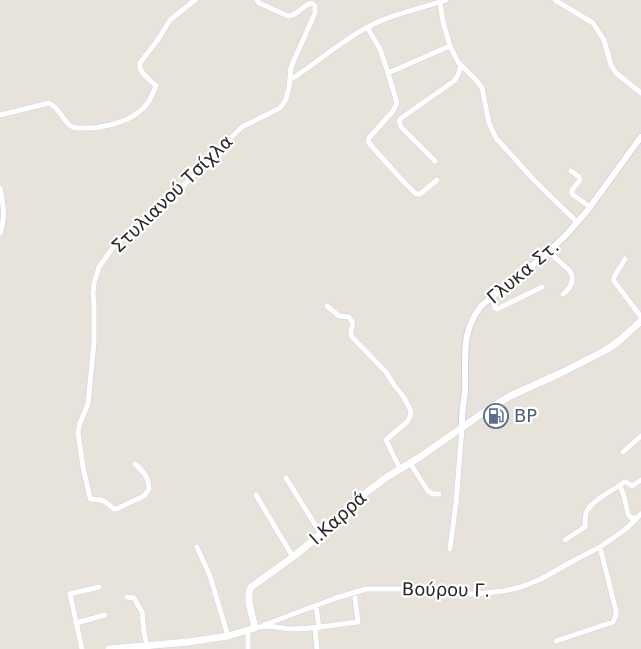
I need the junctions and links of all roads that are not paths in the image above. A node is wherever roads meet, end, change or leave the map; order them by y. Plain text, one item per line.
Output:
1 (195, 0) edge
2 (256, 0) edge
3 (443, 1) edge
4 (559, 1) edge
5 (367, 28) junction
6 (450, 46) junction
7 (461, 66) junction
8 (388, 73) junction
9 (290, 80) junction
10 (641, 93) edge
11 (0, 115) edge
12 (641, 137) edge
13 (434, 161) dead end
14 (571, 171) dead end
15 (437, 180) dead end
16 (0, 188) edge
17 (590, 207) junction
18 (577, 222) junction
19 (0, 232) edge
20 (549, 252) junction
21 (626, 259) dead end
22 (542, 287) dead end
23 (563, 294) dead end
24 (492, 297) junction
25 (327, 306) dead end
26 (641, 317) edge
27 (641, 321) edge
28 (462, 428) junction
29 (641, 436) edge
30 (623, 452) dead end
31 (410, 463) junction
32 (135, 464) dead end
33 (400, 469) junction
34 (286, 478) dead end
35 (641, 480) edge
36 (620, 486) junction
37 (439, 494) dead end
38 (256, 495) dead end
39 (639, 516) edge
40 (321, 534) junction
41 (565, 540) dead end
42 (197, 547) dead end
43 (600, 547) junction
44 (450, 549) dead end
45 (293, 557) junction
46 (99, 587) dead end
47 (127, 597) dead end
48 (355, 598) dead end
49 (316, 606) junction
50 (105, 615) dead end
51 (76, 623) junction
52 (264, 625) junction
53 (317, 628) junction
54 (252, 629) junction
55 (228, 636) junction
56 (556, 640) dead end
57 (148, 647) edge
58 (82, 649) edge
59 (109, 649) edge
60 (248, 649) edge
61 (317, 649) edge

1 - 11 street
2 - 9 street
3 - 5 street
3 - 6 street
4 - 10 street
5 - 8 street
5 - 9 street
6 - 7 street
6 - 8 street
7 - 13 street
7 - 18 street
8 - 15 street
9 - 32 street, Στυλιανού Τσίχλα
12 - 17 street, Γλυκα Στ.
14 - 17 street
16 - 19 street
17 - 18 street, Γλυκα Στ.
18 - 20 street, Γλυκα Στ.
20 - 23 street
20 - 24 street, Γλυκα Στ.
21 - 26 street
22 - 24 street
24 - 28 street, Γλυκα Στ.
25 - 33 street
27 - 28 main road, Ι.Καρρά
28 - 31 main road, Ι.Καρρά
28 - 44 street
29 - 30 street
31 - 33 main road, Ι.Καρρά
31 - 37 street
33 - 40 main road, Ι.Καρρά
34 - 40 street
35 - 36 street
36 - 39 street
36 - 41 street
38 - 45 street
39 - 43 street, Βούρου Γ.
40 - 45 main road, Ι.Καρρά
42 - 55 street
43 - 49 street, Βούρου Γ.
43 - 56 street
45 - 54 main road, Ι.Καρρά
46 - 51 street
47 - 57 street
48 - 53 street
49 - 52 street, Βούρου Γ.
49 - 53 street
50 - 51 street
51 - 58 street
52 - 53 street
52 - 54 street, Βούρου Γ.
53 - 61 street
54 - 55 main road
54 - 60 street
55 - 57 main road
57 - 59 main road

